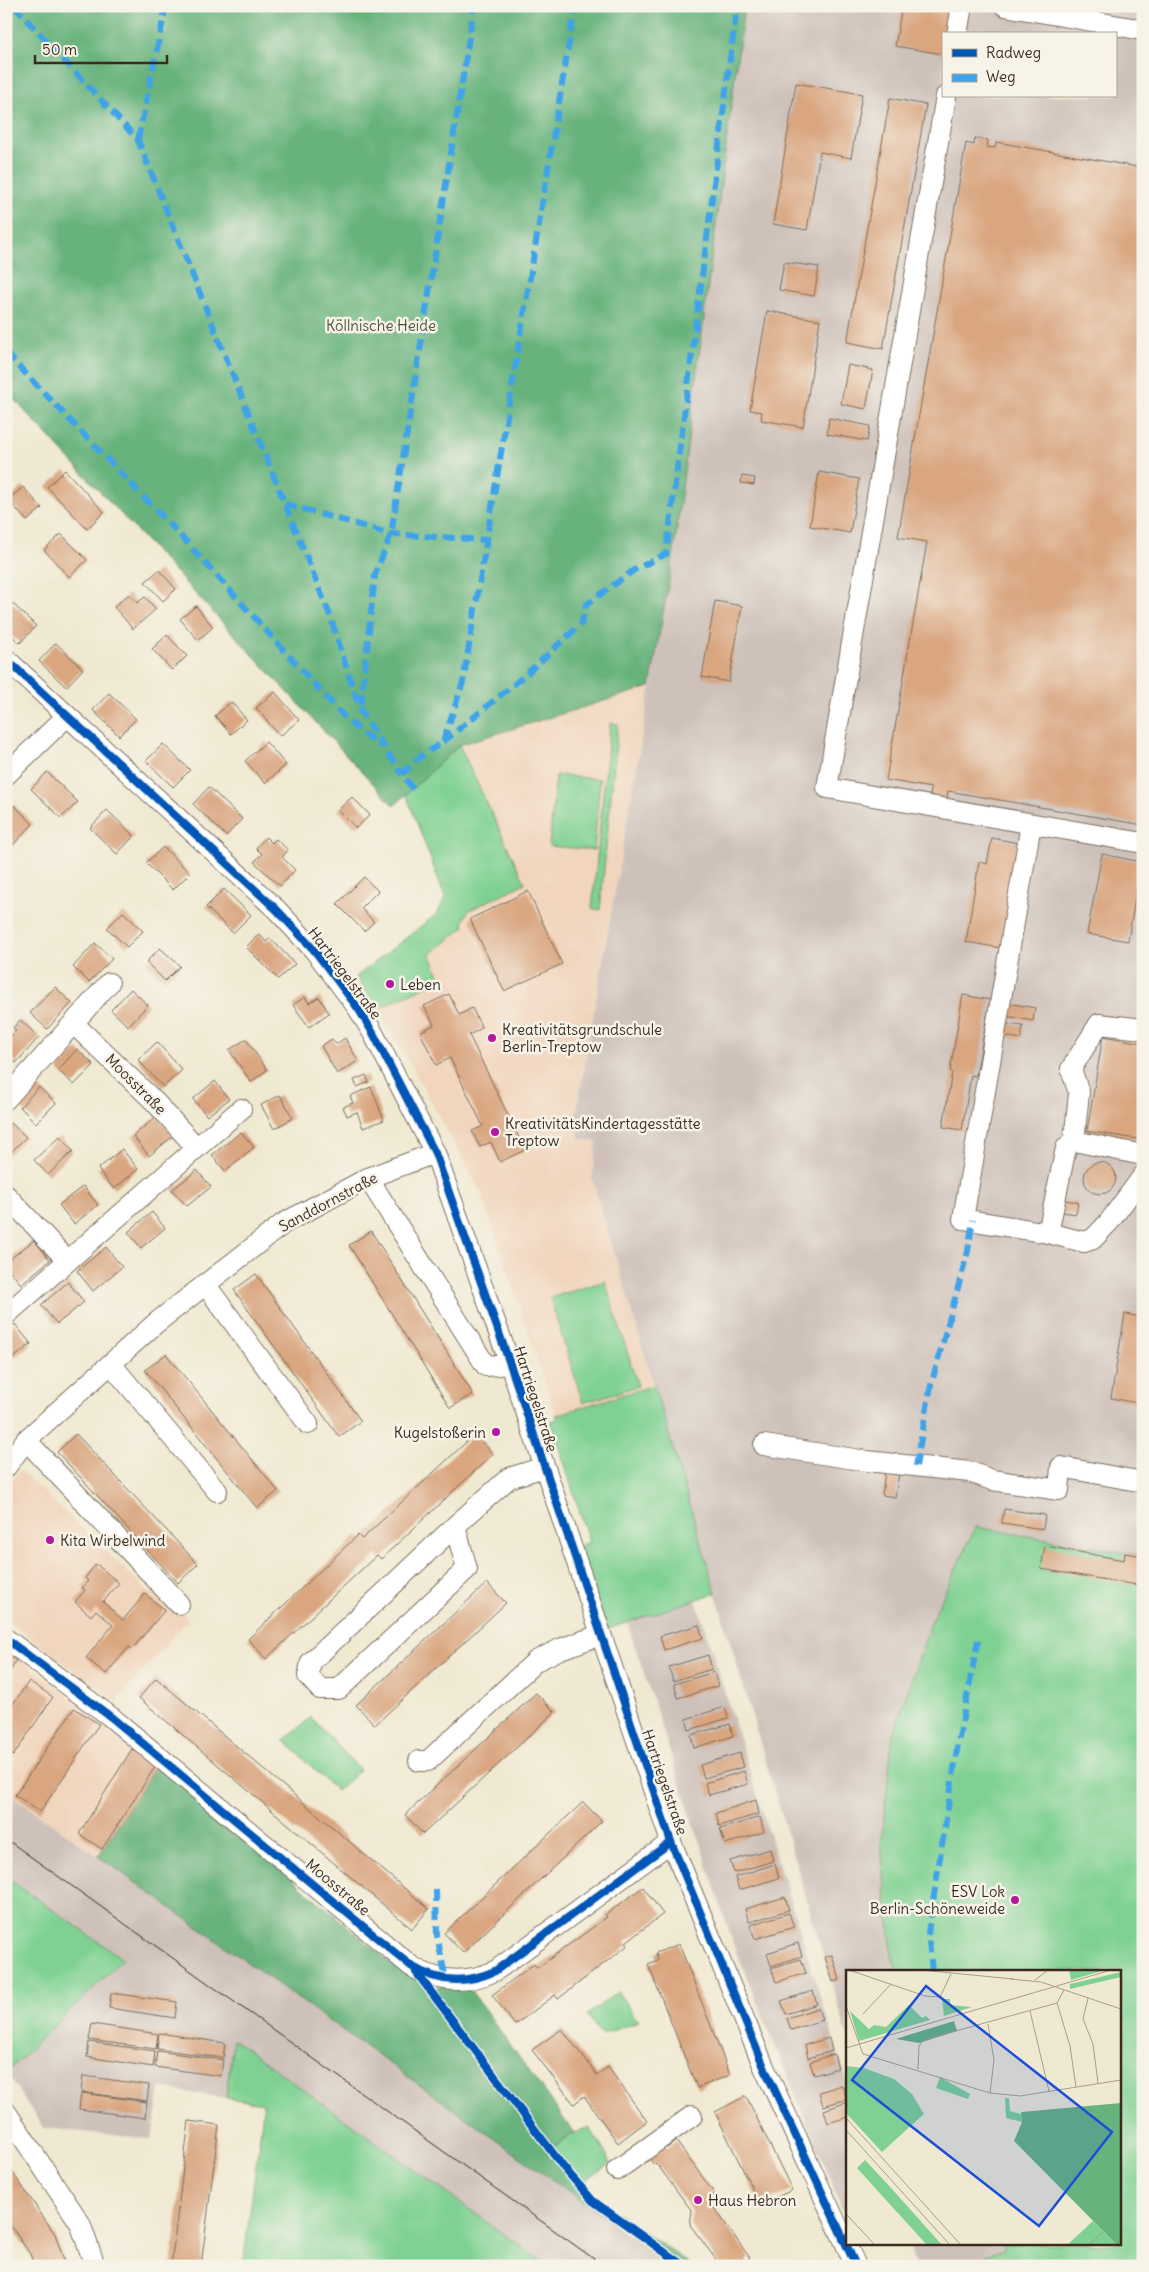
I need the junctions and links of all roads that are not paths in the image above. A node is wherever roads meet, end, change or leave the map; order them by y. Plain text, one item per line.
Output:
1 (962, 6) edge
2 (1005, 6) edge
3 (1143, 30) edge
4 (957, 32) edge
5 (946, 98) edge
6 (6, 659) edge
7 (67, 716) junction
8 (6, 774) edge
9 (1031, 824) junction
10 (1143, 843) edge
11 (109, 983) dead end
12 (74, 1024) junction
13 (1143, 1029) edge
14 (6, 1099) edge
15 (241, 1109) dead end
16 (1074, 1141) junction
17 (196, 1147) junction
18 (435, 1153) junction
19 (1143, 1155) edge
20 (1143, 1176) edge
21 (368, 1178) junction
22 (6, 1195) edge
23 (1048, 1233) junction
24 (68, 1261) junction
25 (205, 1284) junction
26 (6, 1316) edge
27 (111, 1364) junction
28 (510, 1364) junction
29 (308, 1424) dead end
30 (26, 1440) junction
31 (764, 1445) dead end
32 (6, 1467) edge
33 (544, 1467) junction
34 (1143, 1482) edge
35 (217, 1491) dead end
36 (455, 1526) junction
37 (179, 1604) dead end
38 (600, 1634) junction
39 (6, 1639) edge
40 (419, 1761) dead end
41 (671, 1842) junction
42 (6, 2112) edge
43 (692, 2116) dead end
44 (617, 2170) dead end
45 (95, 2266) edge
46 (856, 2266) edge

1 - 4 street
2 - 3 street
5 - 9 street
6 - 7 street, Hartriegelstraße
7 - 8 street
7 - 18 street, Hartriegelstraße
9 - 10 street
9 - 23 street
11 - 12 street
12 - 14 street
12 - 17 street, Moosstraße
13 - 16 street
15 - 17 street
16 - 19 street
16 - 23 street
17 - 24 street
18 - 21 street, Sanddornstraße
18 - 28 street, Hartriegelstraße
20 - 23 street
21 - 25 street, Sanddornstraße
21 - 28 street, Hartriegelstraße
22 - 24 street
24 - 26 street
25 - 27 street, Sanddornstraße
25 - 29 street
27 - 30 street, Sanddornstraße
27 - 35 street
28 - 33 street, Hartriegelstraße
30 - 32 street, Sanddornstraße
30 - 37 street
31 - 34 street
33 - 36 street, Hartriegelstraße
33 - 38 street, Hartriegelstraße
36 - 36 street, Hartriegelstraße
38 - 40 street
38 - 41 street, Hartriegelstraße
39 - 41 street, Moosstraße
41 - 46 street, Hartriegelstraße
42 - 45 street
43 - 44 street

